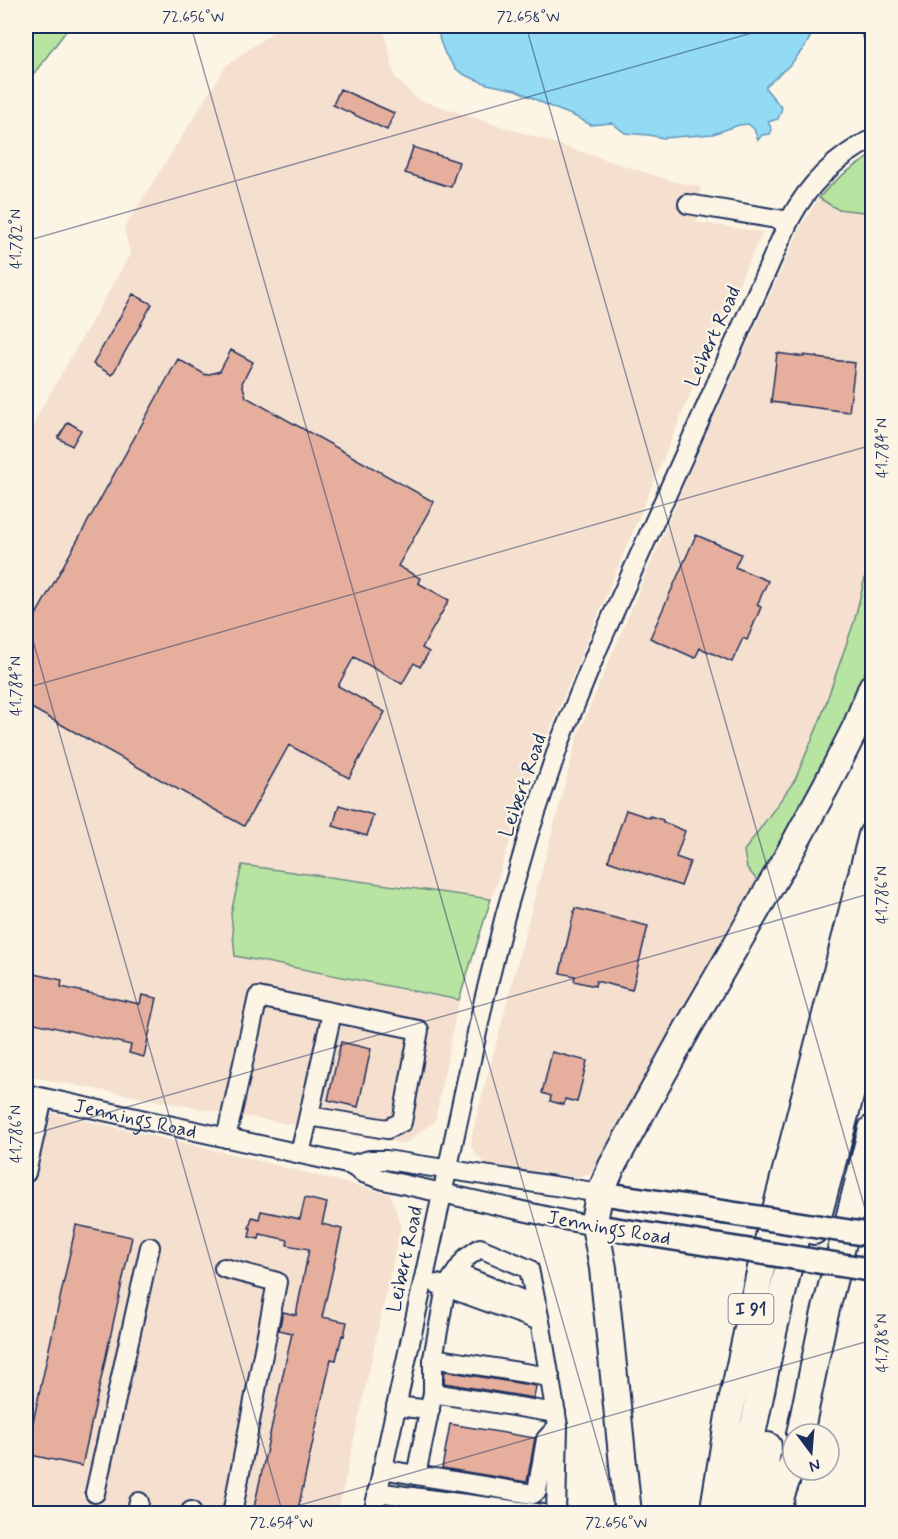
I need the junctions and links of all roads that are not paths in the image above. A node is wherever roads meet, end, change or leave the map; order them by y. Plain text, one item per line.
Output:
1 (873, 139) edge
2 (688, 204) dead end
3 (789, 221) junction
4 (873, 687) edge
5 (873, 835) edge
6 (873, 916) edge
7 (873, 959) edge
8 (332, 1013) junction
9 (873, 1014) edge
10 (34, 1096) edge
11 (309, 1116) junction
12 (873, 1128) edge
13 (226, 1138) junction
14 (818, 1143) junction
15 (300, 1154) junction
16 (351, 1164) junction
17 (447, 1169) junction
18 (26, 1173) edge
19 (441, 1193) junction
20 (600, 1193) junction
21 (596, 1226) junction
22 (873, 1236) edge
23 (150, 1247) dead end
24 (224, 1268) dead end
25 (873, 1270) edge
26 (423, 1279) junction
27 (451, 1280) junction
28 (538, 1314) junction
29 (433, 1358) junction
30 (550, 1377) junction
31 (431, 1402) junction
32 (396, 1406) junction
33 (557, 1420) junction
34 (802, 1422) edge
35 (382, 1469) junction
36 (416, 1475) junction
37 (786, 1482) edge
38 (792, 1482) edge
39 (486, 1487) junction
40 (377, 1492) junction
41 (95, 1493) dead end
42 (411, 1505) edge
43 (471, 1508) edge
44 (534, 1513) edge
45 (232, 1514) edge
46 (373, 1514) edge
47 (556, 1514) edge
48 (627, 1514) edge
49 (713, 1514) edge
50 (738, 1514) edge
51 (757, 1514) edge
52 (776, 1514) edge
53 (787, 1514) edge

1 - 3 street, Leibert Road
2 - 3 street
3 - 17 street, Leibert Road
4 - 20 highway
5 - 49 highway, I 91
6 - 14 highway
7 - 14 highway
8 - 11 street
8 - 11 street
8 - 13 street
9 - 51 highway
10 - 13 street, Jennings Road
10 - 18 street
11 - 15 street
12 - 34 highway
13 - 15 street, Jennings Road
14 - 50 highway
15 - 16 street, Jennings Road
16 - 17 street, Jennings Road
16 - 19 street, Jennings Road
17 - 19 street, Leibert Road
17 - 20 street, Jennings Road
19 - 21 street, Jennings Road
19 - 26 street, Leibert Road
20 - 21 highway
20 - 22 main road, Jennings Road, bridge
21 - 25 main road, Jennings Road, bridge
21 - 48 highway
23 - 41 street
24 - 45 street
26 - 27 street
26 - 32 street, Leibert Road
27 - 28 street
27 - 28 street
27 - 28 street
27 - 29 street
28 - 30 street
29 - 30 street
29 - 31 street
30 - 33 street
31 - 32 street
31 - 33 street
31 - 36 street
32 - 35 street, Leibert Road
33 - 39 street
33 - 47 street
35 - 36 street
35 - 40 street, Leibert Road
36 - 39 street
37 - 52 highway
38 - 53 highway
39 - 43 street
40 - 42 street
40 - 46 street, Leibert Road
42 - 43 street
43 - 44 street

